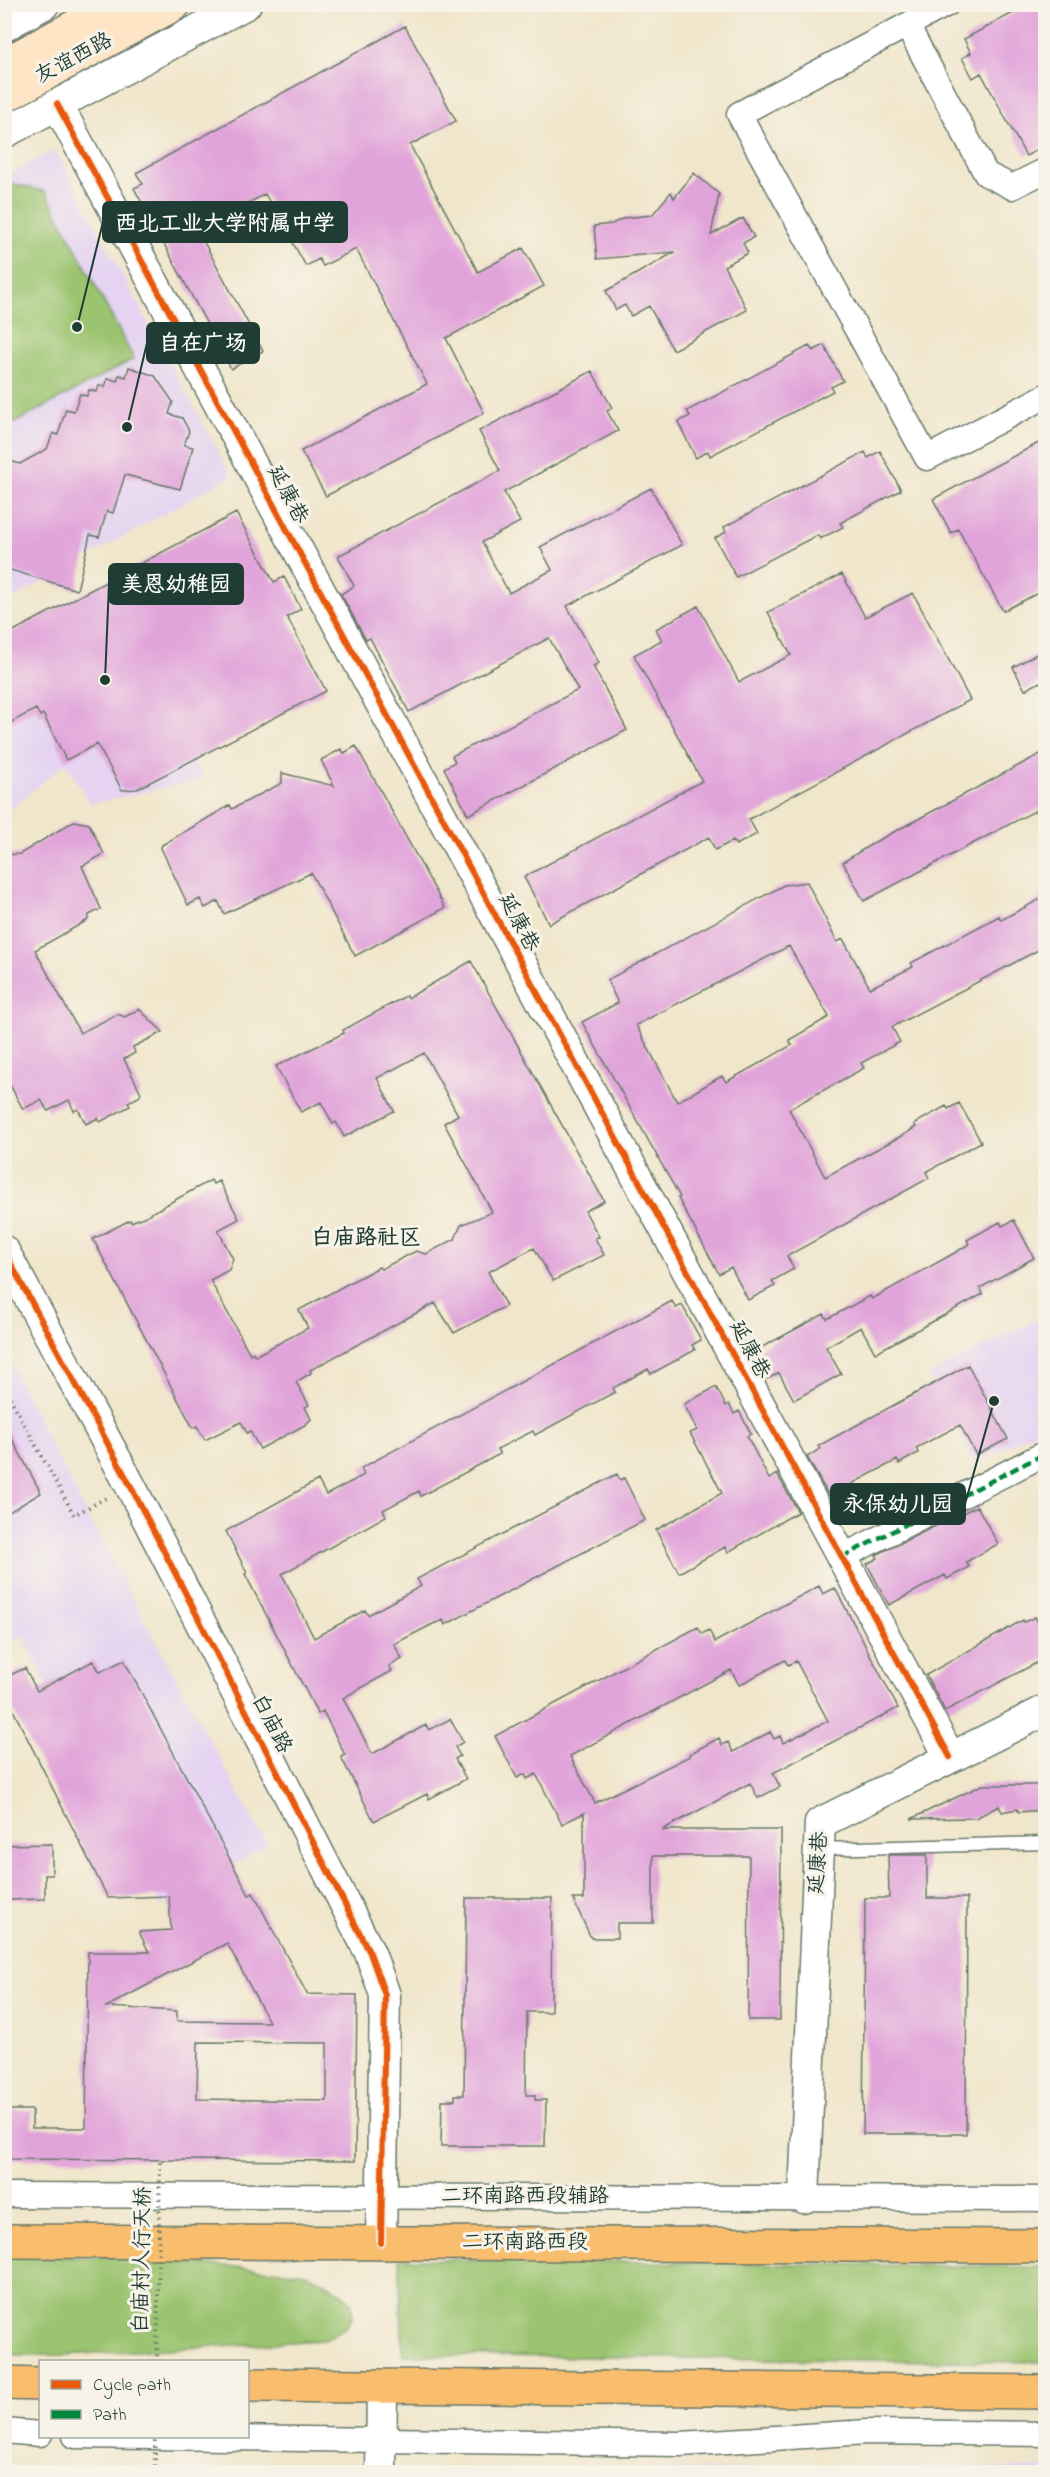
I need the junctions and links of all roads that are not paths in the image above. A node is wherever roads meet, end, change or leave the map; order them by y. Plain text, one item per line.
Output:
1 (44, 4) edge
2 (117, 4) edge
3 (174, 4) edge
4 (246, 4) edge
5 (947, 4) edge
6 (907, 25) junction
7 (4, 26) edge
8 (4, 65) edge
9 (4, 96) edge
10 (57, 105) junction
11 (4, 133) edge
12 (1046, 170) edge
13 (1046, 396) edge
14 (4, 1251) edge
15 (1046, 1453) edge
16 (842, 1557) junction
17 (1046, 1710) edge
18 (950, 1756) junction
19 (1046, 1843) edge
20 (819, 1849) junction
21 (4, 2195) edge
22 (382, 2197) junction
23 (804, 2198) junction
24 (1046, 2199) edge
25 (4, 2241) edge
26 (381, 2243) junction
27 (1046, 2246) edge
28 (4, 2384) edge
29 (39, 2384) edge
30 (249, 2385) edge
31 (382, 2388) junction
32 (1046, 2392) edge
33 (4, 2431) edge
34 (39, 2434) edge
35 (1046, 2434) edge
36 (163, 2438) edge
37 (382, 2443) junction
38 (381, 2472) edge

1 - 7 street
2 - 8 main road, 友谊西路
3 - 9 main road, 友谊西路
4 - 10 street
5 - 6 street
6 - 12 street
6 - 13 street
10 - 11 street
10 - 16 street, 延康巷
14 - 22 street, 白庙路
15 - 16 street
16 - 18 street, 延康巷
17 - 18 street
18 - 20 street, 延康巷
19 - 20 lane
20 - 23 street, 延康巷
21 - 22 street, 二环南路西段辅路
22 - 23 street, 二环南路西段辅路
22 - 26 street, 白庙路
23 - 24 street, 二环南路西段辅路
25 - 26 highway, 二环南路西段
26 - 27 highway, 二环南路西段
28 - 29 highway
30 - 31 highway
31 - 32 highway
31 - 37 street
33 - 34 street
35 - 37 street
36 - 37 street
37 - 38 street

